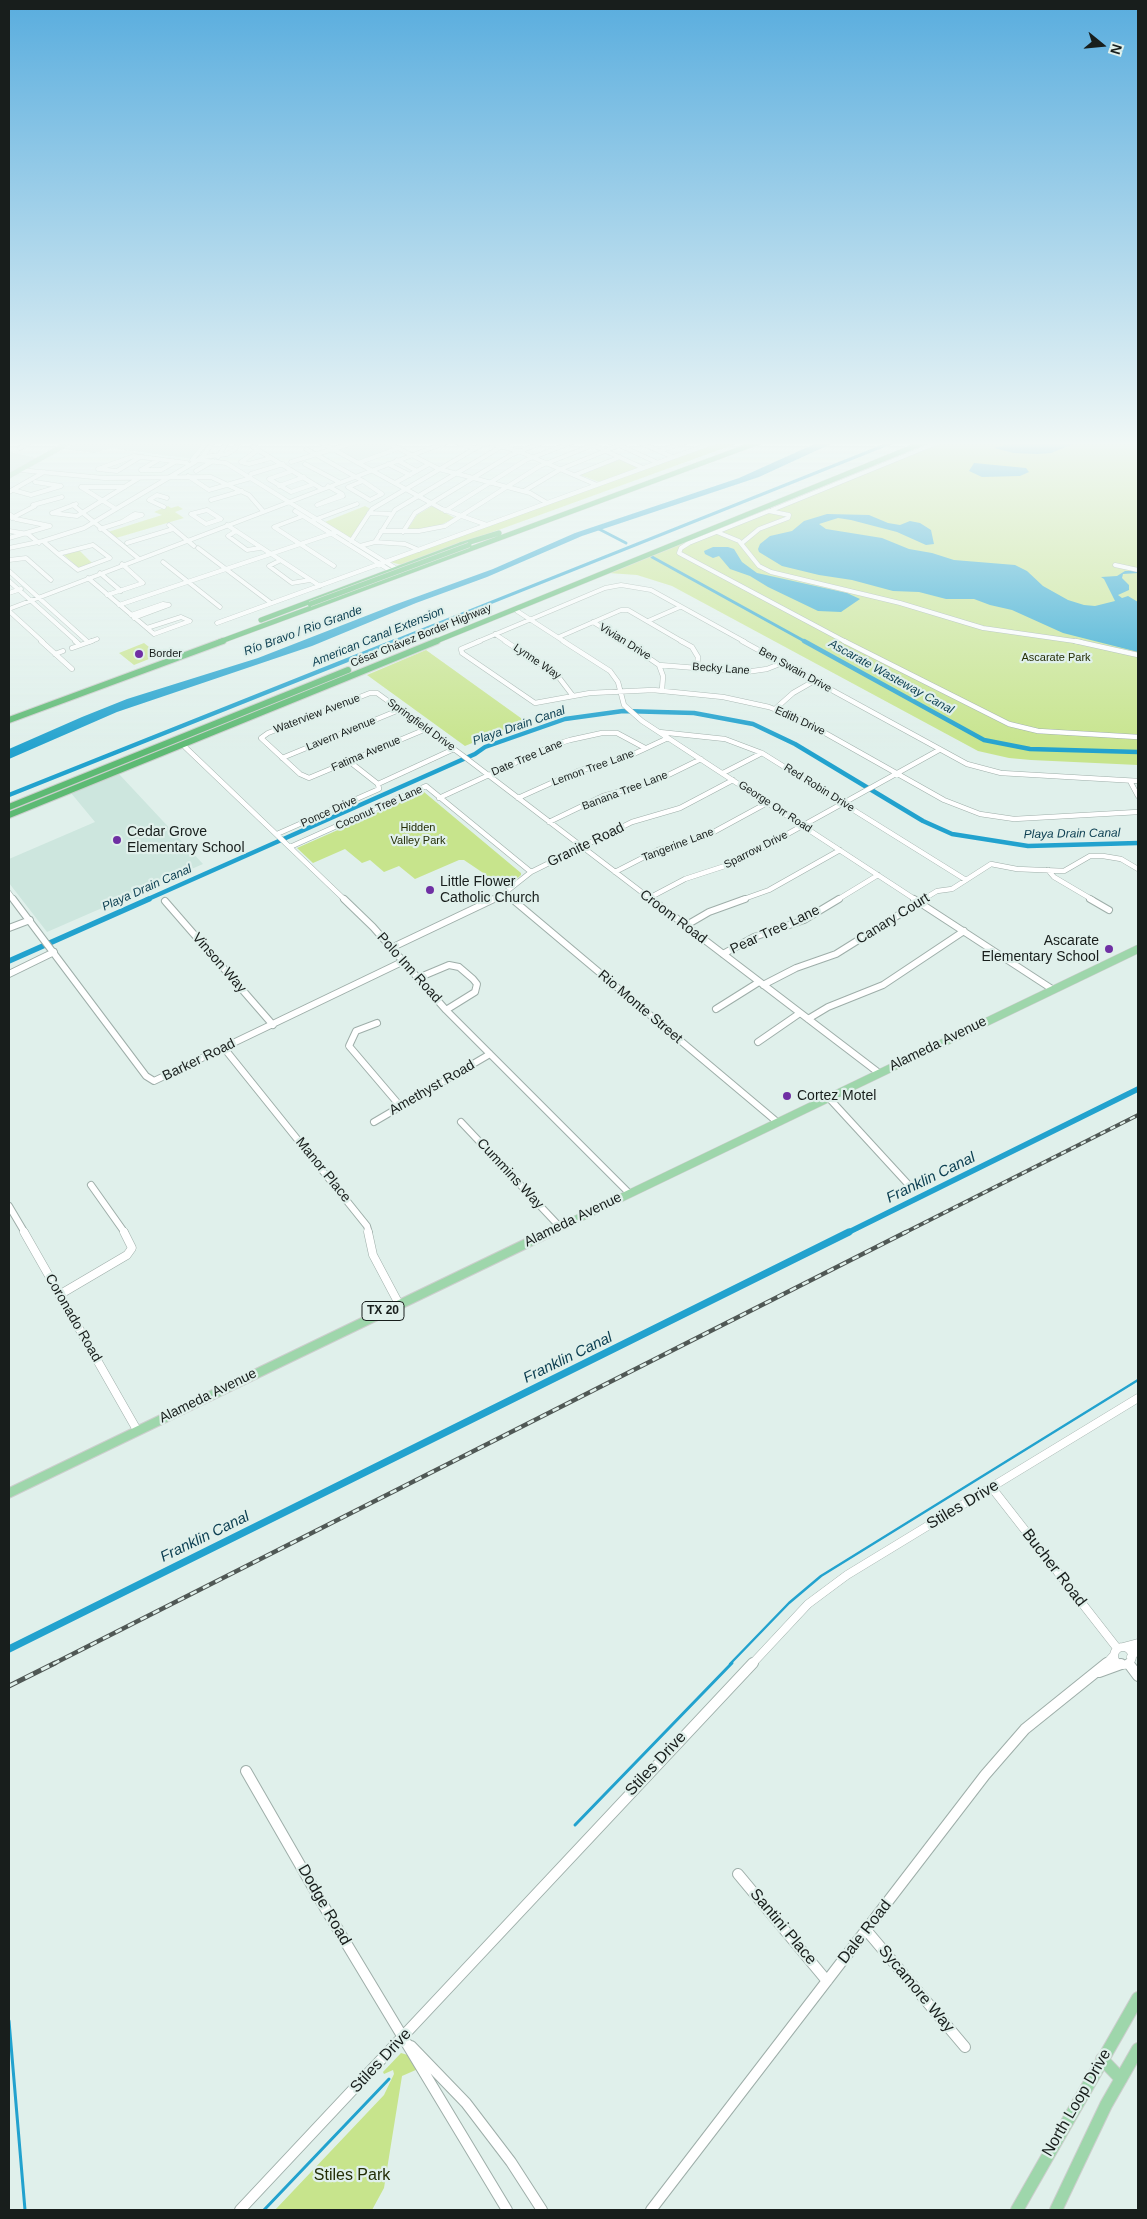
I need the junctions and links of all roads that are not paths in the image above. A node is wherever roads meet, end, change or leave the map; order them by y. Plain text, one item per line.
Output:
1 (49, 546) edge
2 (91, 546) edge
3 (94, 546) edge
4 (122, 546) edge
5 (172, 546) edge
6 (194, 546) edge
7 (241, 546) edge
8 (257, 546) edge
9 (294, 546) edge
10 (301, 546) edge
11 (349, 546) edge
12 (360, 546) edge
13 (409, 546) edge
14 (431, 546) edge
15 (462, 546) edge
16 (468, 546) edge
17 (480, 546) edge
18 (655, 546) edge
19 (670, 546) edge
20 (686, 546) edge
21 (744, 546) edge
22 (260, 548) junction
23 (419, 550) junction
24 (60, 554) junction
25 (270, 554) junction
26 (452, 556) junction
27 (138, 558) junction
28 (9, 560) edge
29 (279, 561) junction
30 (163, 562) dead end
31 (122, 564) junction
32 (380, 564) junction
33 (1115, 565) dead end
34 (334, 566) dead end
35 (391, 568) junction
36 (226, 569) junction
37 (9, 570) edge
38 (1138, 570) edge
39 (100, 573) junction
40 (86, 578) junction
41 (308, 580) junction
42 (9, 582) edge
43 (188, 582) junction
44 (318, 586) junction
45 (27, 587) junction
46 (61, 588) junction
47 (362, 589) junction
48 (18, 590) junction
49 (121, 591) junction
50 (9, 593) edge
51 (107, 595) junction
52 (38, 597) junction
53 (30, 601) junction
54 (271, 603) junction
55 (310, 604) joint
56 (119, 605) junction
57 (220, 607) dead end
58 (680, 607) junction
59 (9, 610) edge
60 (517, 611) dead end
61 (133, 617) junction
62 (60, 618) junction
63 (530, 619) junction
64 (648, 620) junction
65 (52, 621) junction
66 (593, 622) junction
67 (217, 623) dead end
68 (253, 623) junction
69 (147, 628) junction
70 (495, 634) junction
71 (559, 637) junction
72 (97, 639) dead end
73 (88, 642) junction
74 (80, 645) junction
75 (72, 648) dead end
76 (461, 650) joint
77 (63, 651) dead end
78 (55, 654) junction
79 (1138, 655) edge
80 (782, 663) junction
81 (659, 665) junction
82 (697, 667) junction
83 (72, 669) dead end
84 (814, 681) junction
85 (662, 690) junction
86 (620, 691) junction
87 (373, 692) joint
88 (573, 696) junction
89 (775, 709) junction
90 (399, 710) junction
91 (9, 715) edge
92 (9, 720) edge
93 (426, 729) junction
94 (659, 732) junction
95 (668, 738) junction
96 (1138, 738) edge
97 (185, 747) dead end
98 (646, 748) junction
99 (454, 749) junction
100 (938, 750) junction
101 (762, 753) junction
102 (282, 758) junction
103 (700, 759) junction
104 (468, 760) joint
105 (350, 762) junction
106 (723, 773) junction
107 (897, 773) junction
108 (488, 775) junction
109 (733, 780) junction
110 (1130, 780) junction
111 (1138, 781) edge
112 (378, 786) junction
113 (1138, 796) edge
114 (439, 798) junction
115 (518, 798) junction
116 (767, 803) junction
117 (844, 803) junction
118 (9, 807) edge
119 (1138, 812) edge
120 (9, 815) edge
121 (549, 822) junction
122 (803, 825) junction
123 (278, 835) junction
124 (288, 845) junction
125 (582, 847) junction
126 (840, 850) junction
127 (1109, 856) joint
128 (1138, 869) edge
129 (1048, 870) junction
130 (532, 872) junction
131 (615, 872) junction
132 (878, 875) junction
133 (966, 880) junction
134 (9, 893) edge
135 (505, 893) junction
136 (649, 898) junction
137 (165, 901) dead end
138 (920, 901) junction
139 (1109, 910) dead end
140 (30, 920) junction
141 (685, 926) junction
142 (9, 928) edge
143 (964, 931) junction
144 (45, 939) joint
145 (50, 946) joint
146 (391, 948) junction
147 (1138, 949) edge
148 (54, 952) junction
149 (723, 954) junction
150 (404, 961) junction
151 (9, 974) edge
152 (418, 978) junction
153 (761, 984) junction
154 (1052, 989) junction
155 (716, 1009) dead end
156 (446, 1010) junction
157 (800, 1013) junction
158 (808, 1019) junction
159 (377, 1023) dead end
160 (273, 1025) junction
161 (758, 1042) dead end
162 (224, 1048) junction
163 (490, 1054) junction
164 (879, 1073) junction
165 (828, 1097) junction
166 (401, 1106) junction
167 (776, 1121) junction
168 (374, 1122) dead end
169 (461, 1122) dead end
170 (907, 1183) dead end
171 (91, 1185) dead end
172 (630, 1193) junction
173 (9, 1206) edge
174 (560, 1227) junction
175 (59, 1295) junction
176 (399, 1304) junction
177 (1138, 1398) edge
178 (137, 1430) junction
179 (992, 1488) junction
180 (9, 1493) edge
181 (1138, 1643) edge
182 (1138, 1649) edge
183 (1118, 1650) junction
184 (1127, 1661) junction
185 (1098, 1672) junction
186 (1138, 1676) edge
187 (246, 1771) dead end
188 (738, 1874) dead end
189 (867, 1930) junction
190 (827, 1981) junction
191 (1138, 1998) edge
192 (402, 2038) junction
193 (965, 2047) dead end
194 (1138, 2049) edge
195 (1102, 2059) junction
196 (1121, 2079) junction
197 (240, 2210) edge
198 (507, 2210) edge
199 (542, 2210) edge
200 (651, 2210) edge
201 (1017, 2210) edge
202 (1056, 2210) edge

1 - 24 street
2 - 24 street
3 - 24 street
4 - 27 street
5 - 27 street
6 - 36 street
7 - 22 street
8 - 22 street
9 - 25 street
10 - 34 street
11 - 32 street
12 - 35 street
13 - 23 street
14 - 23 street
15 - 35 highway
16 - 55 highway, bridge
17 - 26 highway
18 - 118 highway, César Chávez Border Highway
19 - 120 highway, César Chávez Border Highway
20 - 96 street
21 - 79 street
22 - 25 street
23 - 35 street
25 - 29 street
25 - 36 street
26 - 35 highway
26 - 47 highway
27 - 31 street
28 - 46 street
29 - 41 street
29 - 41 street
30 - 43 street
31 - 39 street
31 - 49 street
32 - 35 street
32 - 44 street
33 - 38 street
35 - 47 highway
35 - 68 highway
36 - 43 street
36 - 54 street
37 - 45 street
39 - 40 street
39 - 49 street
40 - 46 street
40 - 51 street
41 - 44 street
42 - 48 street
43 - 56 street
43 - 57 street
44 - 54 street
45 - 48 street
45 - 52 street
46 - 52 street
47 - 92 highway
48 - 50 street
48 - 53 street
49 - 51 street
51 - 56 street
52 - 53 street
52 - 62 street
53 - 59 street
53 - 65 street
54 - 67 street
55 - 68 highway
56 - 61 street
58 - 63 street, Ben Swain Drive
58 - 64 street
58 - 80 street, Ben Swain Drive
59 - 78 street
60 - 63 street, George Orr Road
61 - 61 street
61 - 69 street
62 - 65 street
62 - 73 street
63 - 70 street, Ben Swain Drive
63 - 71 street, George Orr Road
64 - 66 street
64 - 82 street
65 - 74 street
66 - 71 street
66 - 81 street, Vivian Drive
68 - 91 highway
69 - 69 street
70 - 76 street, Ben Swain Drive
70 - 88 street, Lynne Way
71 - 86 street, George Orr Road
72 - 73 street
73 - 74 street
74 - 75 street
76 - 88 street, Edith Drive
77 - 78 street
78 - 83 street
80 - 82 street, Becky Lane
80 - 84 street, Ben Swain Drive
81 - 82 street, Becky Lane
81 - 85 street, Vivian Drive
84 - 89 street
84 - 100 street, Ben Swain Drive
85 - 86 street, Edith Drive
85 - 89 street, Edith Drive
86 - 88 street, Edith Drive
86 - 94 street, George Orr Road
87 - 90 street, Springfield Drive
87 - 102 street, Waterview Avenue
89 - 107 street, Edith Drive
90 - 93 street, Springfield Drive
90 - 102 street, Lavern Avenue
93 - 99 street, Springfield Drive
93 - 105 street, Fatima Avenue
94 - 95 street, George Orr Road
94 - 101 street, Red Robin Drive
95 - 98 street, Lemon Tree Lane
95 - 103 street, George Orr Road
97 - 123 street, Polo Inn Road
98 - 108 street, Date Tree Lane
98 - 115 street, Lemon Tree Lane
99 - 104 street, Springfield Drive
99 - 112 street, Ponce Drive
100 - 107 street, Sparrow Drive
100 - 110 street, Ben Swain Drive
101 - 106 street
101 - 117 street, Red Robin Drive
102 - 105 street, Fatima Avenue
103 - 106 street, George Orr Road
103 - 121 street, Banana Tree Lane
104 - 108 street, Croom Road
105 - 112 street
106 - 109 street, George Orr Road
107 - 117 street, Sparrow Drive
107 - 119 street, Edith Drive
108 - 114 street, Date Tree Lane
108 - 115 street, Croom Road
109 - 116 street, George Orr Road
109 - 125 street, Granite Road
110 - 111 street, Ben Swain Drive
110 - 113 street
112 - 123 street, Ponce Drive
114 - 124 street, Coconut Tree Lane
114 - 130 street, Coconut Tree Lane
115 - 121 street, Croom Road
116 - 122 street, George Orr Road
116 - 131 street, Tangerine Lane
117 - 122 street, Sparrow Drive
117 - 133 street, Red Robin Drive
121 - 125 street, Croom Road
122 - 126 street, George Orr Road
122 - 136 street, Sparrow Drive
123 - 124 street, Polo Inn Road
124 - 146 street, Polo Inn Road
125 - 130 street, Granite Road
125 - 131 street, Croom Road
126 - 132 street, George Orr Road
126 - 141 street
127 - 128 street
127 - 129 street, Canary Court
129 - 133 street, Canary Court
129 - 139 street
130 - 135 street, Granite Road
131 - 136 street, Croom Road
132 - 138 street, George Orr Road
132 - 149 street, Pear Tree Lane
133 - 138 street, Canary Court
134 - 140 street, Barker Road
135 - 146 street, Granite Road
135 - 167 street, Rio Monte Street
136 - 141 street, Croom Road
137 - 160 street, Vinson Way
138 - 143 street, George Orr Road
138 - 153 street, Canary Court
140 - 142 street
140 - 144 street, Barker Road
141 - 149 street, Croom Road
143 - 154 street, George Orr Road
143 - 158 street
144 - 145 street, Barker Road
145 - 148 street, Barker Road
146 - 150 street, Polo Inn Road
147 - 154 main road, Alameda Avenue / TX 20
148 - 151 street
148 - 162 street, Barker Road
149 - 153 street, Croom Road
150 - 152 street, Polo Inn Road
150 - 160 street, Barker Road
152 - 156 street, Polo Inn Road
152 - 156 street
153 - 155 street, Canary Court
153 - 157 street, Croom Road
154 - 164 main road, Alameda Avenue / TX 20
156 - 163 street, Polo Inn Road
157 - 158 street, Croom Road
157 - 161 street
158 - 164 street, Croom Road
159 - 166 street
160 - 162 street, Barker Road
162 - 176 street, Manor Place
163 - 166 street, Amethyst Road
163 - 172 street, Polo Inn Road
164 - 165 main road, Alameda Avenue / TX 20
165 - 167 main road, Alameda Avenue / TX 20
165 - 170 street
166 - 168 street, Amethyst Road
167 - 172 main road, Alameda Avenue / TX 20
169 - 174 street, Cummins Way
171 - 175 street
172 - 174 main road, Alameda Avenue / TX 20
173 - 175 street, Coronado Road
174 - 176 main road, Alameda Avenue / TX 20
175 - 178 street, Coronado Road
176 - 178 main road, Alameda Avenue / TX 20
177 - 179 street, Stiles Drive
178 - 180 main road, Alameda Avenue / TX 20
179 - 183 street, Bucher Road
179 - 192 street, Stiles Drive
181 - 183 street
182 - 184 street, Dale Road
183 - 184 street
183 - 184 street
183 - 185 street, Dale Road
184 - 185 street, Dale Road
184 - 186 street
185 - 189 street, Dale Road
187 - 192 street, Dodge Road
188 - 190 street, Santini Place
189 - 190 street, Dale Road
189 - 193 street, Sycamore Way
190 - 200 street, Dale Road
191 - 195 main road, North Loop Drive
192 - 197 street, Stiles Drive
192 - 198 street, Dodge Road
192 - 199 street, Dodge Road
194 - 196 main road, North Loop Drive
195 - 196 main road
195 - 201 main road, North Loop Drive
196 - 202 main road, North Loop Drive

